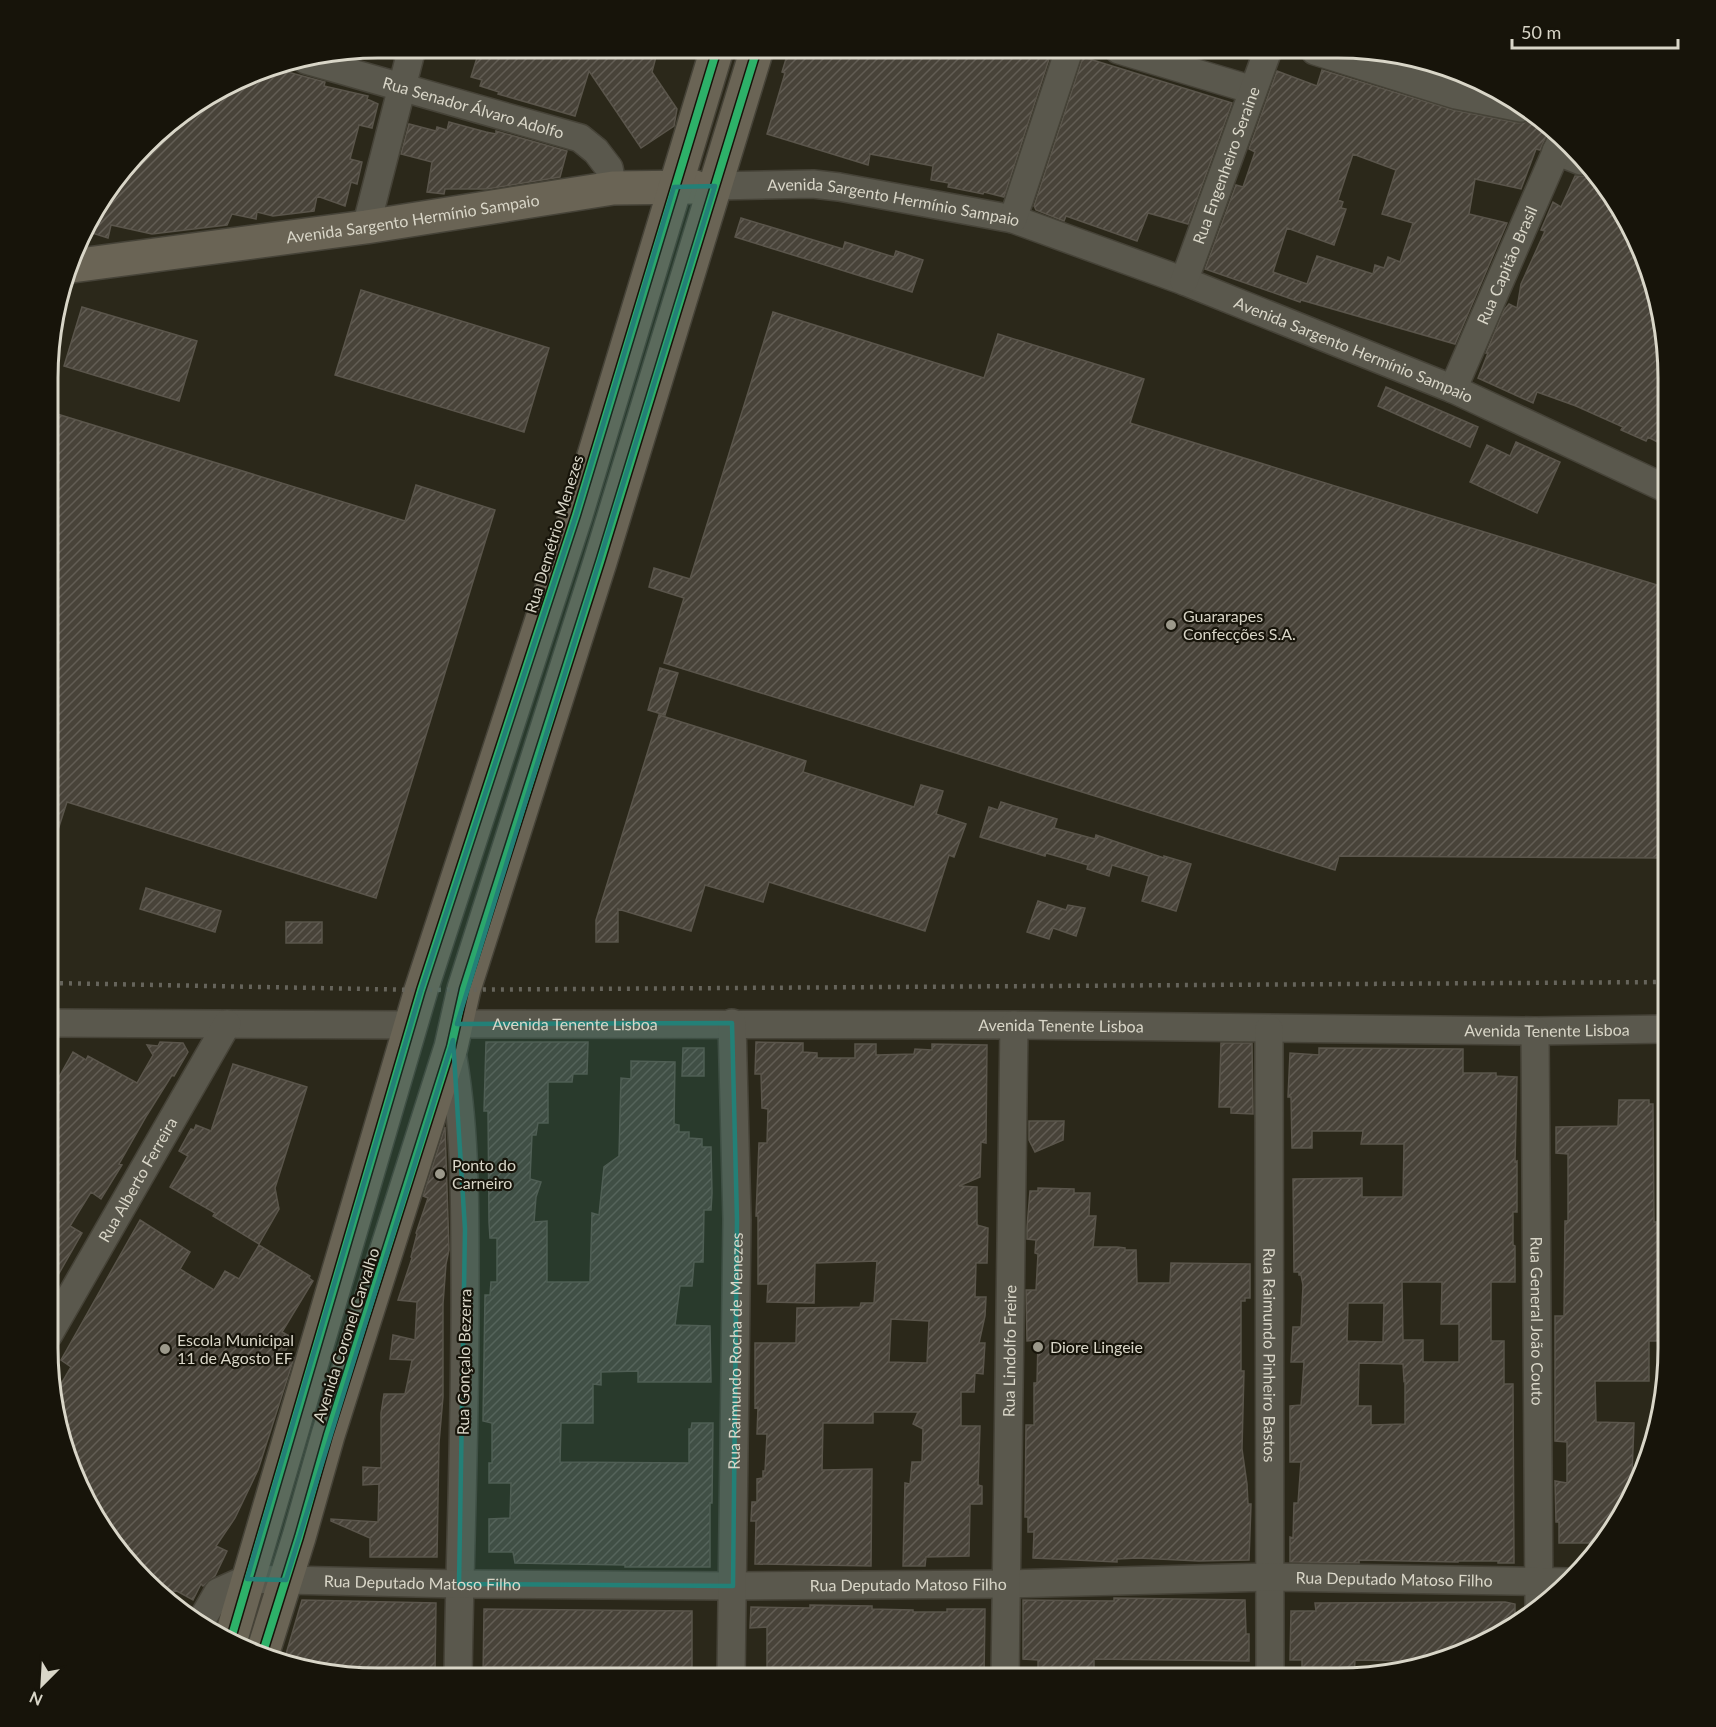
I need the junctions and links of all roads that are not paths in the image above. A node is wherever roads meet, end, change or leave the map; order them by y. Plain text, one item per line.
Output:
1 (410, 58) edge
2 (714, 58) edge
3 (754, 58) edge
4 (1066, 58) edge
5 (1146, 58) edge
6 (1265, 58) edge
7 (1337, 58) edge
8 (320, 64) edge
9 (402, 88) junction
10 (1253, 90) junction
11 (1503, 104) edge
12 (1558, 147) edge
13 (715, 186) junction
14 (674, 187) junction
15 (613, 188) junction
16 (1013, 219) junction
17 (366, 227) junction
18 (79, 265) edge
19 (1184, 281) junction
20 (1453, 389) junction
21 (1658, 485) edge
22 (58, 1023) edge
23 (732, 1023) junction
24 (227, 1024) junction
25 (411, 1025) junction
26 (1014, 1025) junction
27 (1269, 1029) junction
28 (1658, 1029) edge
29 (1535, 1031) junction
30 (454, 1035) junction
31 (58, 1318) edge
32 (1270, 1577) junction
33 (247, 1579) junction
34 (286, 1580) junction
35 (1539, 1582) junction
36 (1556, 1582) edge
37 (459, 1584) junction
38 (1006, 1584) junction
39 (733, 1586) junction
40 (1539, 1597) edge
41 (204, 1617) edge
42 (232, 1634) edge
43 (264, 1647) edge
44 (458, 1668) edge
45 (731, 1668) edge
46 (1005, 1668) edge
47 (1270, 1668) edge

1 - 9 street
2 - 14 main road, Rua Demétrio Menezes
3 - 13 main road
4 - 16 street
5 - 10 street
6 - 10 street, Rua Engenheiro Seraine
7 - 11 street
8 - 9 street, Rua Senador Álvaro Adolfo
9 - 15 street, Rua Senador Álvaro Adolfo
9 - 17 street
10 - 19 street, Rua Engenheiro Seraine
12 - 20 street, Rua Capitão Brasil
13 - 14 main road, Avenida Sargento Hermínio Sampaio
13 - 16 street, Avenida Sargento Hermínio Sampaio
13 - 30 main road
14 - 15 main road, Avenida Sargento Hermínio Sampaio
14 - 25 main road, Rua Demétrio Menezes
15 - 17 main road, Avenida Sargento Hermínio Sampaio
16 - 19 street, Avenida Sargento Hermínio Sampaio
17 - 18 main road, Avenida Sargento Hermínio Sampaio
19 - 20 street, Avenida Sargento Hermínio Sampaio
20 - 21 street, Avenida Sargento Hermínio Sampaio
22 - 24 street
23 - 26 street, Avenida Tenente Lisboa
23 - 30 street, Avenida Tenente Lisboa
23 - 39 street, Rua Raimundo Rocha de Menezes
24 - 25 street
24 - 31 street, Rua Alberto Ferreira
25 - 33 main road, Avenida Coronel Carvalho
26 - 27 street, Avenida Tenente Lisboa
26 - 38 street, Rua Lindolfo Freire
27 - 29 street, Avenida Tenente Lisboa
27 - 32 street, Rua Raimundo Pinheiro Bastos
28 - 29 street, Avenida Tenente Lisboa
29 - 35 street, Rua General João Couto
30 - 34 main road, Avenida Coronel Carvalho
30 - 37 street, Rua Gonçalo Bezerra
32 - 35 street, Rua Deputado Matoso Filho
32 - 38 street, Rua Deputado Matoso Filho
32 - 47 street, Rua Raimundo Pinheiro Bastos
33 - 34 street, Rua Deputado Matoso Filho
33 - 41 street
33 - 42 main road, Avenida Coronel Carvalho
34 - 37 street, Rua Deputado Matoso Filho
34 - 43 main road, Avenida Coronel Carvalho
35 - 36 street, Rua Deputado Matoso Filho
35 - 40 street, Rua General João Couto
37 - 39 street, Rua Deputado Matoso Filho
37 - 44 street, Rua Gonçalo Bezerra
38 - 39 street, Rua Deputado Matoso Filho
38 - 46 street, Rua Lindolfo Freire
39 - 45 street, Rua Raimundo Rocha de Menezes

